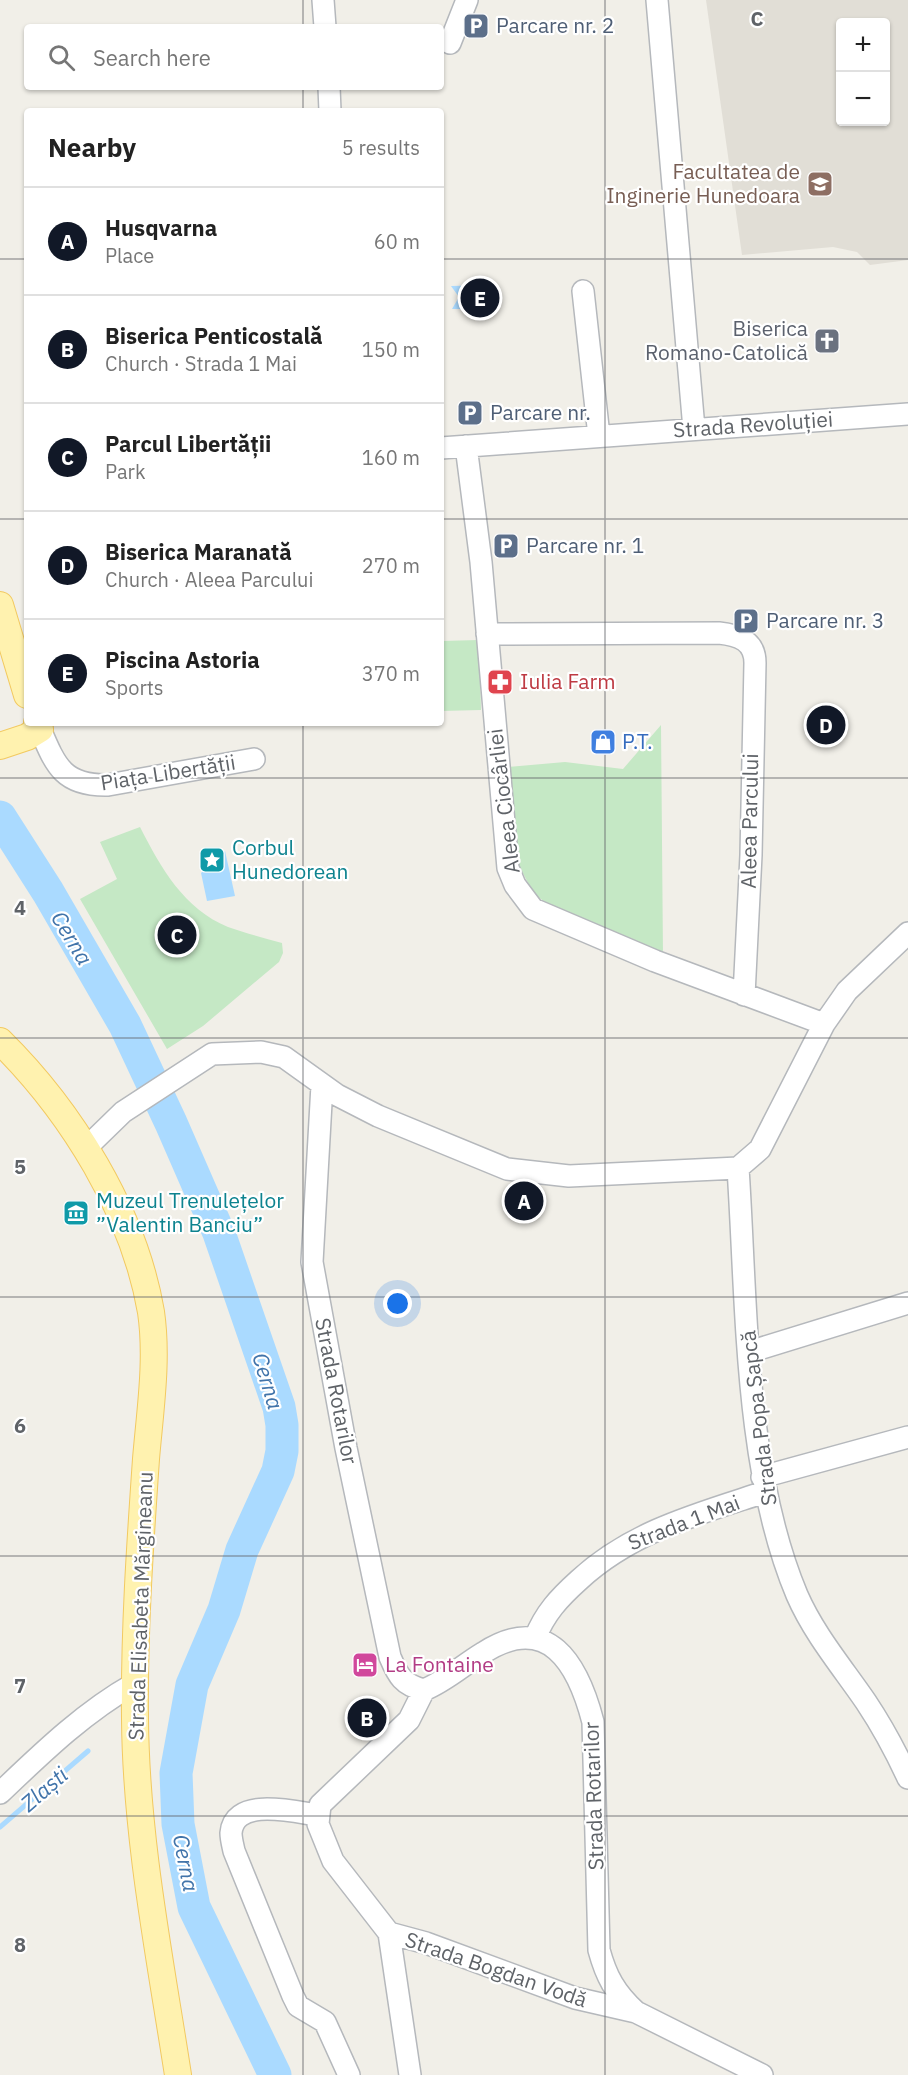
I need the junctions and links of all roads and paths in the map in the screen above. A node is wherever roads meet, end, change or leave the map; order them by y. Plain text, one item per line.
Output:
1 (323, 0) edge
2 (467, 0) edge
3 (657, 0) edge
4 (325, 24) edge
5 (450, 43) dead end
6 (329, 90) edge
7 (330, 108) edge
8 (583, 291) dead end
9 (908, 414) edge
10 (694, 429) junction
11 (599, 436) junction
12 (466, 446) junction
13 (444, 448) edge
14 (0, 605) edge
15 (487, 634) junction
16 (24, 686) edge
17 (39, 726) edge
18 (1, 746) edge
19 (254, 759) dead end
20 (908, 933) edge
21 (744, 994) junction
22 (824, 1024) junction
23 (0, 1041) edge
24 (322, 1085) junction
25 (87, 1147) junction
26 (738, 1168) junction
27 (908, 1303) edge
28 (750, 1352) junction
29 (908, 1437) edge
30 (764, 1484) junction
31 (535, 1638) junction
32 (134, 1684) junction
33 (424, 1690) junction
34 (908, 1778) edge
35 (0, 1793) edge
36 (317, 1815) junction
37 (389, 1933) junction
38 (636, 2012) junction
39 (178, 2075) edge
40 (349, 2075) edge
41 (410, 2075) edge
42 (762, 2075) edge

1 - 4 street
2 - 5 street
3 - 10 street
6 - 7 street
8 - 11 street
9 - 10 street, Strada Revoluției
10 - 11 street, Strada Revoluției
11 - 12 street, Strada Revoluției
12 - 13 street, Strada Revoluției
12 - 15 street, Aleea Ciocârliei
14 - 16 main road
15 - 21 street, Aleea Ciocârliei
15 - 21 street, Aleea Parcului
17 - 18 main road
17 - 19 street, Piața Libertății
20 - 22 street
21 - 22 street, Aleea Ciocârliei
22 - 26 street
23 - 25 main road, Strada Elisabeta Mărgineanu
24 - 25 street
24 - 26 street
24 - 33 street, Strada Rotarilor
25 - 32 main road, Strada Elisabeta Mărgineanu
26 - 28 street, Strada Popa Șapcă
27 - 28 street
28 - 30 street, Strada Popa Șapcă
29 - 30 street, Strada 1 Mai
30 - 31 street, Strada 1 Mai
30 - 34 street, Strada Popa Șapcă
31 - 33 street
31 - 38 street, Strada Rotarilor
32 - 35 street
32 - 39 main road, Strada Elisabeta Mărgineanu
33 - 36 street
36 - 37 street, Strada Bogdan Vodă
36 - 40 street
37 - 38 street, Strada Bogdan Vodă
37 - 41 street
38 - 42 street, Strada Rotarilor

